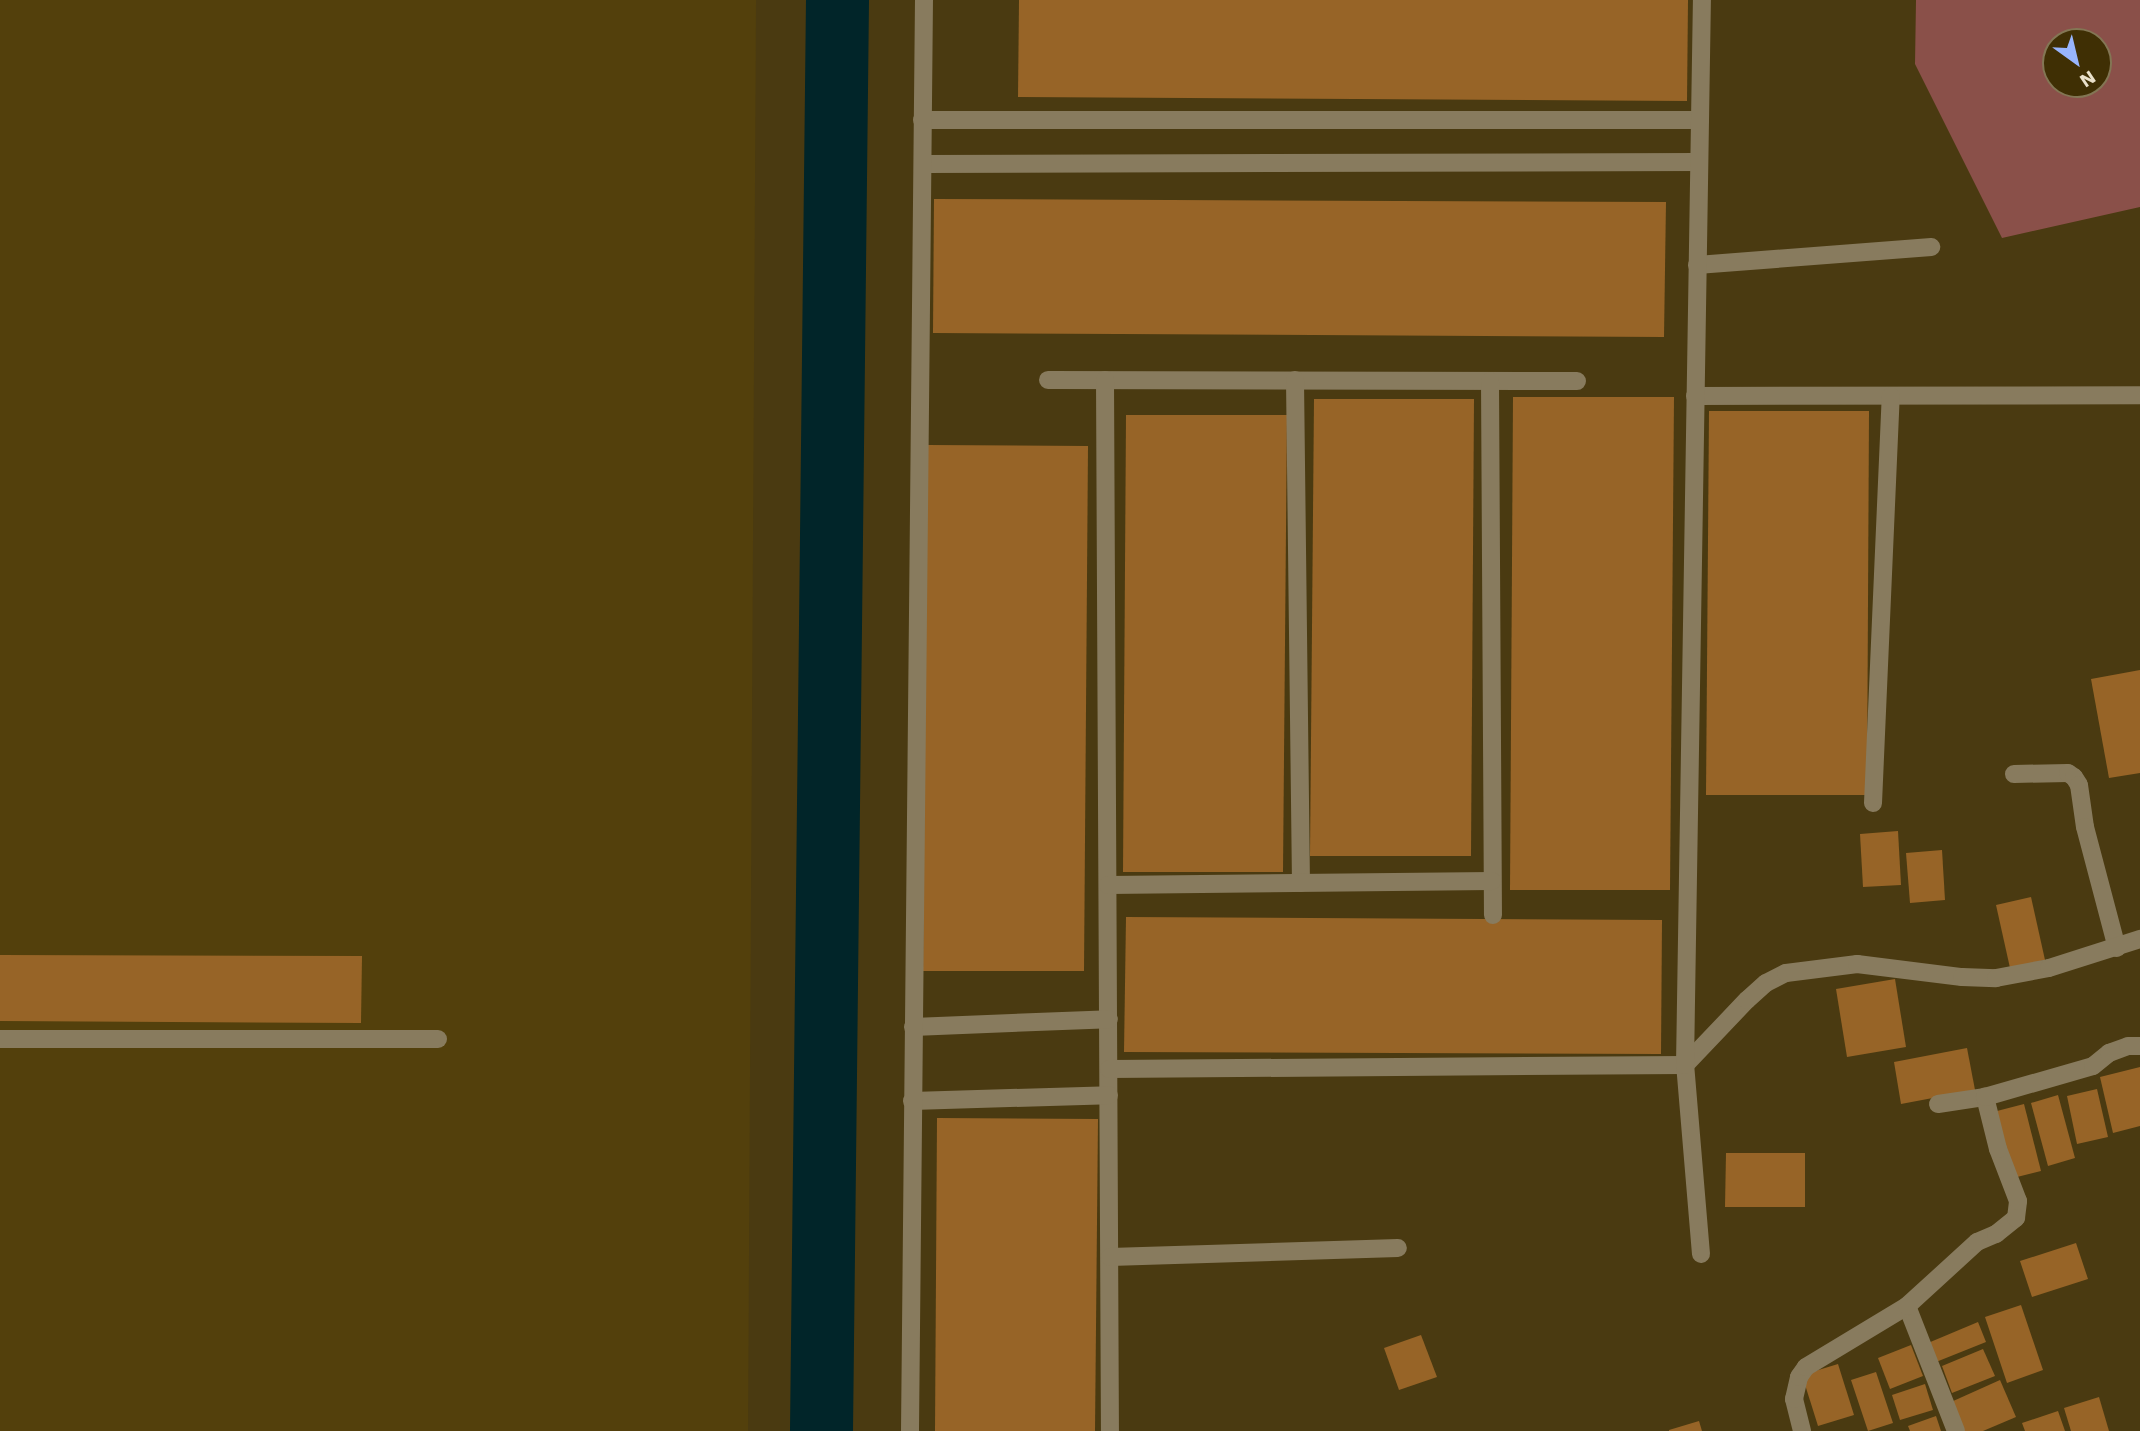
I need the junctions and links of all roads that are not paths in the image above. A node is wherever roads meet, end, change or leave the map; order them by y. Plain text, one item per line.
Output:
1 (924, 0) edge
2 (1702, 0) edge
3 (922, 120) junction
4 (1700, 120) junction
5 (1699, 162) junction
6 (923, 164) junction
7 (1931, 247) dead end
8 (1697, 265) junction
9 (1048, 380) dead end
10 (1105, 380) junction
11 (1295, 380) junction
12 (1490, 381) junction
13 (1577, 381) dead end
14 (2140, 395) edge
15 (1695, 396) junction
16 (1891, 396) junction
17 (2014, 774) dead end
18 (1873, 803) dead end
19 (1492, 881) junction
20 (1301, 883) junction
21 (1108, 885) junction
22 (1493, 915) dead end
23 (2140, 939) edge
24 (2117, 948) junction
25 (1109, 1019) junction
26 (913, 1027) junction
27 (0, 1039) edge
28 (438, 1039) dead end
29 (2140, 1046) edge
30 (1685, 1065) junction
31 (1109, 1069) junction
32 (1109, 1095) junction
33 (1986, 1097) junction
34 (912, 1101) junction
35 (1938, 1104) dead end
36 (1398, 1248) dead end
37 (1701, 1254) dead end
38 (1110, 1256) junction
39 (1907, 1306) junction
40 (911, 1431) edge
41 (1111, 1431) edge
42 (1802, 1431) edge
43 (1956, 1431) edge

1 - 3 street
2 - 4 street
3 - 4 street
3 - 6 street
4 - 5 street
5 - 6 street
5 - 8 street
6 - 26 street
7 - 8 street
8 - 15 street
9 - 10 street
10 - 11 street
10 - 21 street
11 - 12 street
11 - 20 street
12 - 13 street
12 - 19 street
14 - 16 street
15 - 16 street
15 - 30 street
16 - 18 street
17 - 24 street
19 - 20 street
19 - 22 street
20 - 21 street
21 - 25 street
23 - 24 street
24 - 30 street
25 - 26 street
25 - 31 street
26 - 34 street
27 - 28 street
29 - 33 street
30 - 31 street
30 - 37 street
31 - 32 street
32 - 34 street
32 - 38 street
33 - 35 street
33 - 39 street
34 - 40 street
36 - 38 street
38 - 41 street
39 - 42 street
39 - 43 street

